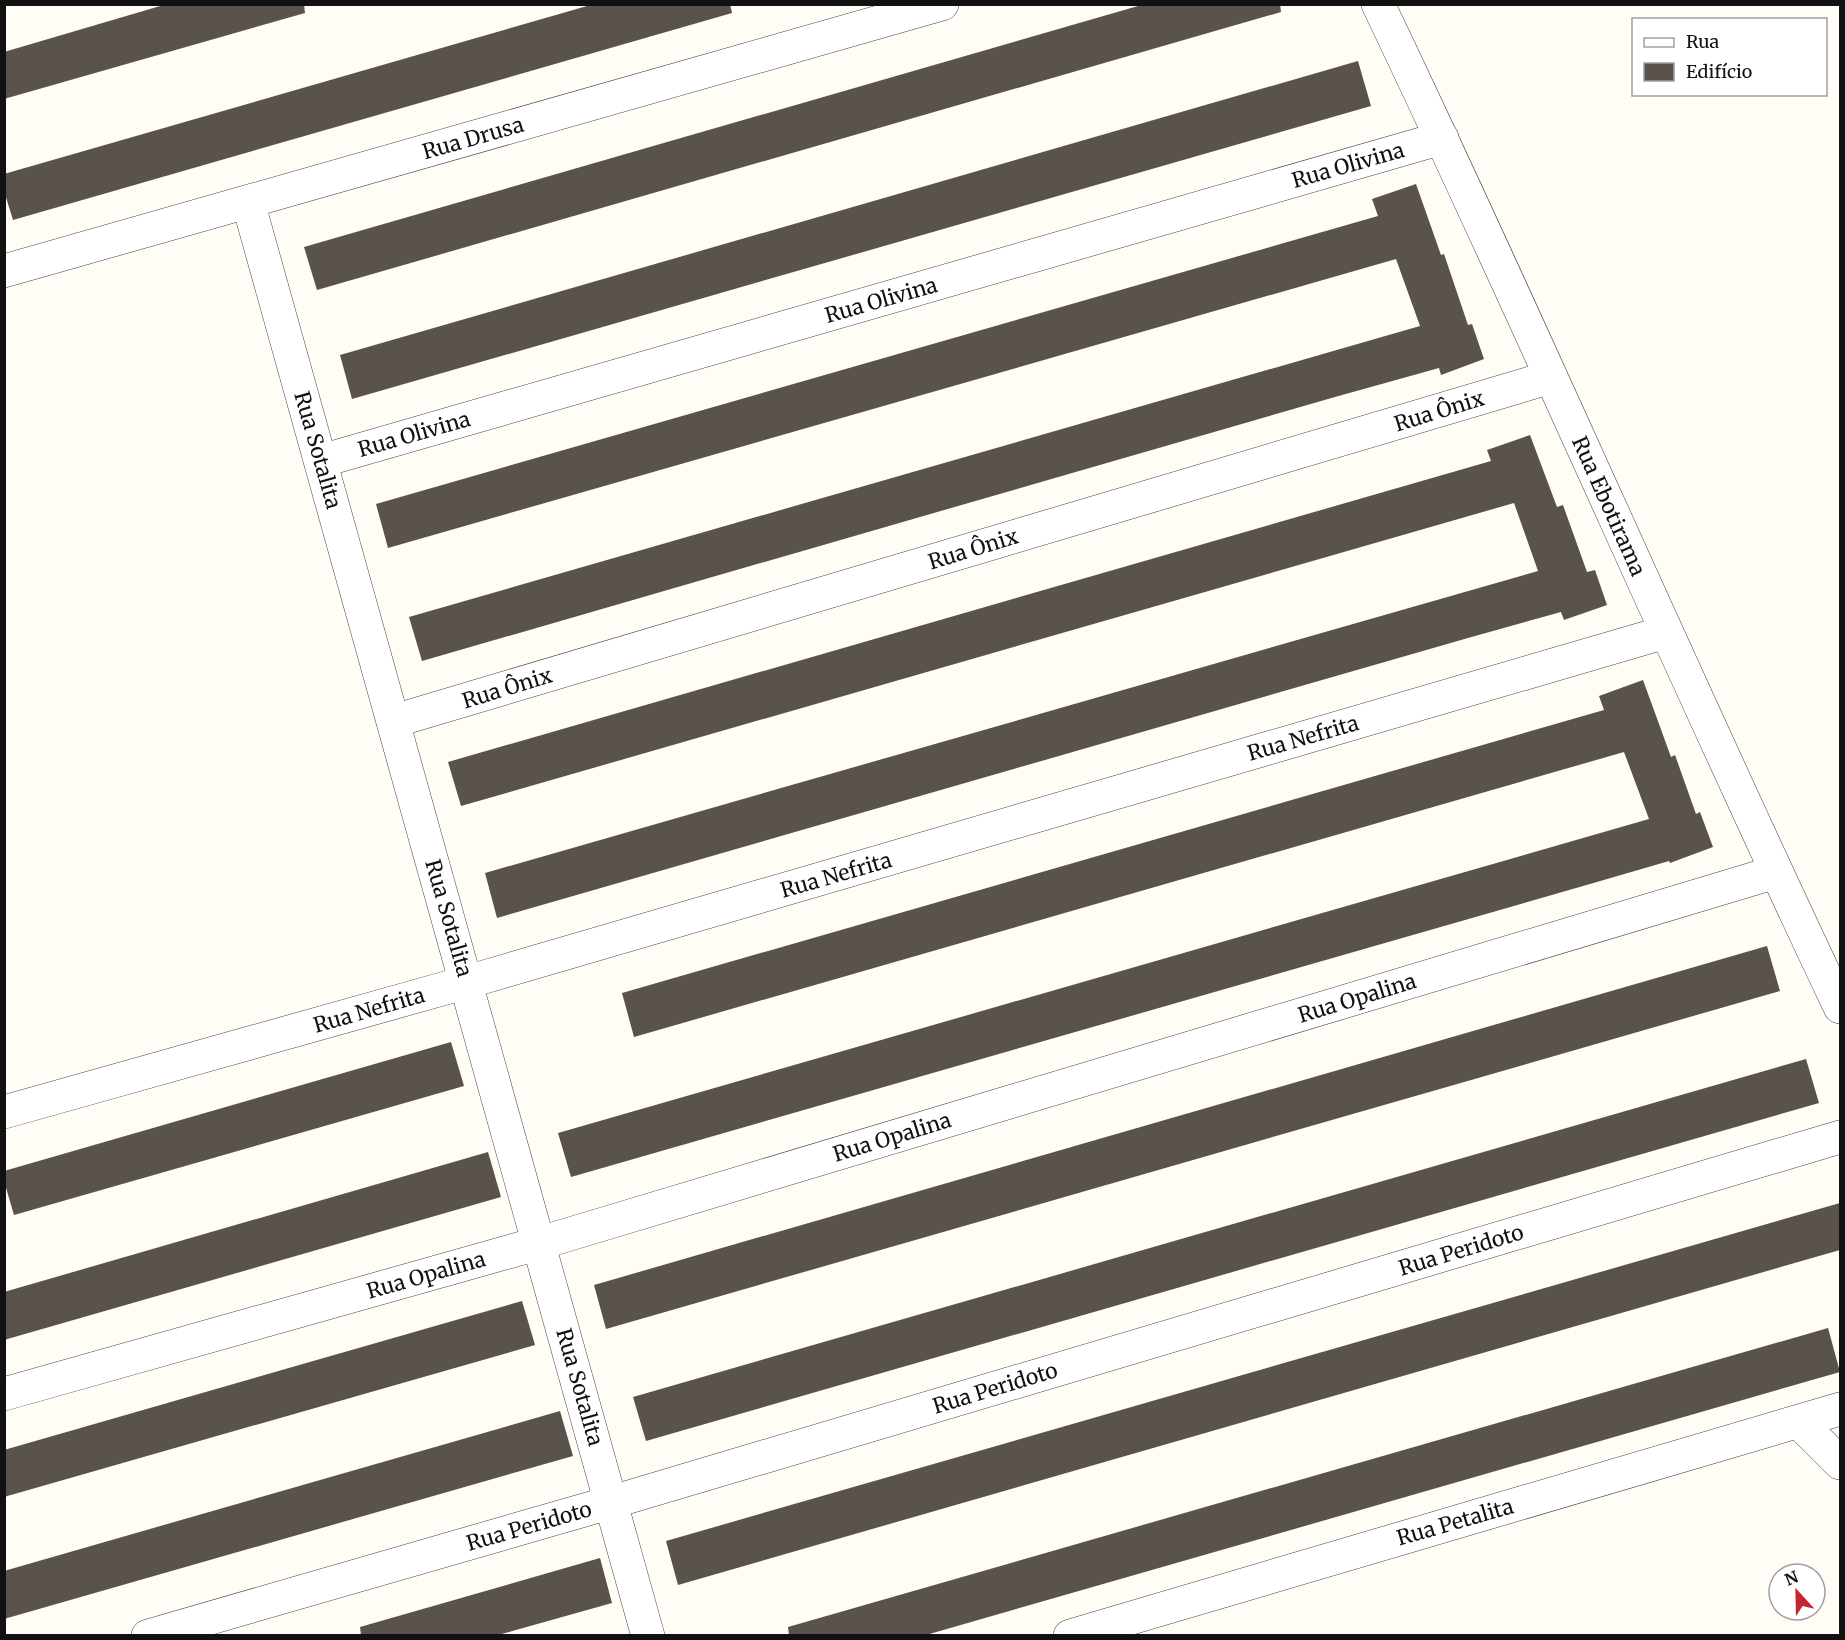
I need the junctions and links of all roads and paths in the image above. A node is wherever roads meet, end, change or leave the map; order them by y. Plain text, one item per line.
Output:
1 (942, 4) edge
2 (1378, 4) edge
3 (1442, 138) junction
4 (248, 202) junction
5 (4, 272) edge
6 (1551, 377) junction
7 (321, 461) junction
8 (1666, 632) junction
9 (394, 721) junction
10 (1776, 872) junction
11 (467, 982) junction
12 (1840, 1007) edge
13 (4, 1112) edge
14 (1840, 1137) edge
15 (540, 1243) junction
16 (4, 1394) edge
17 (1840, 1409) edge
18 (1799, 1422) junction
19 (1840, 1463) edge
20 (612, 1502) junction
21 (148, 1635) edge
22 (648, 1635) edge
23 (1070, 1635) edge

1 - 4 street, Rua Drusa
2 - 3 street, Rua Ebotirama
3 - 6 street, Rua Ebotirama
3 - 7 street, Rua Olivina
4 - 5 street, Rua Drusa
4 - 7 street, Rua Sotalita
6 - 8 street, Rua Ebotirama
6 - 9 street, Rua Ônix
7 - 9 street, Rua Sotalita
8 - 10 street, Rua Ebotirama
8 - 11 street, Rua Nefrita
9 - 11 street, Rua Sotalita
10 - 12 street, Rua Ebotirama
10 - 15 street, Rua Opalina
11 - 13 street, Rua Nefrita
11 - 15 street, Rua Sotalita
14 - 20 street, Rua Peridoto
15 - 16 street, Rua Opalina
15 - 20 street, Rua Sotalita
17 - 18 street, Rua Petalita
18 - 19 street
18 - 23 street, Rua Petalita
20 - 21 street, Rua Peridoto
20 - 22 street, Rua Sotalita

